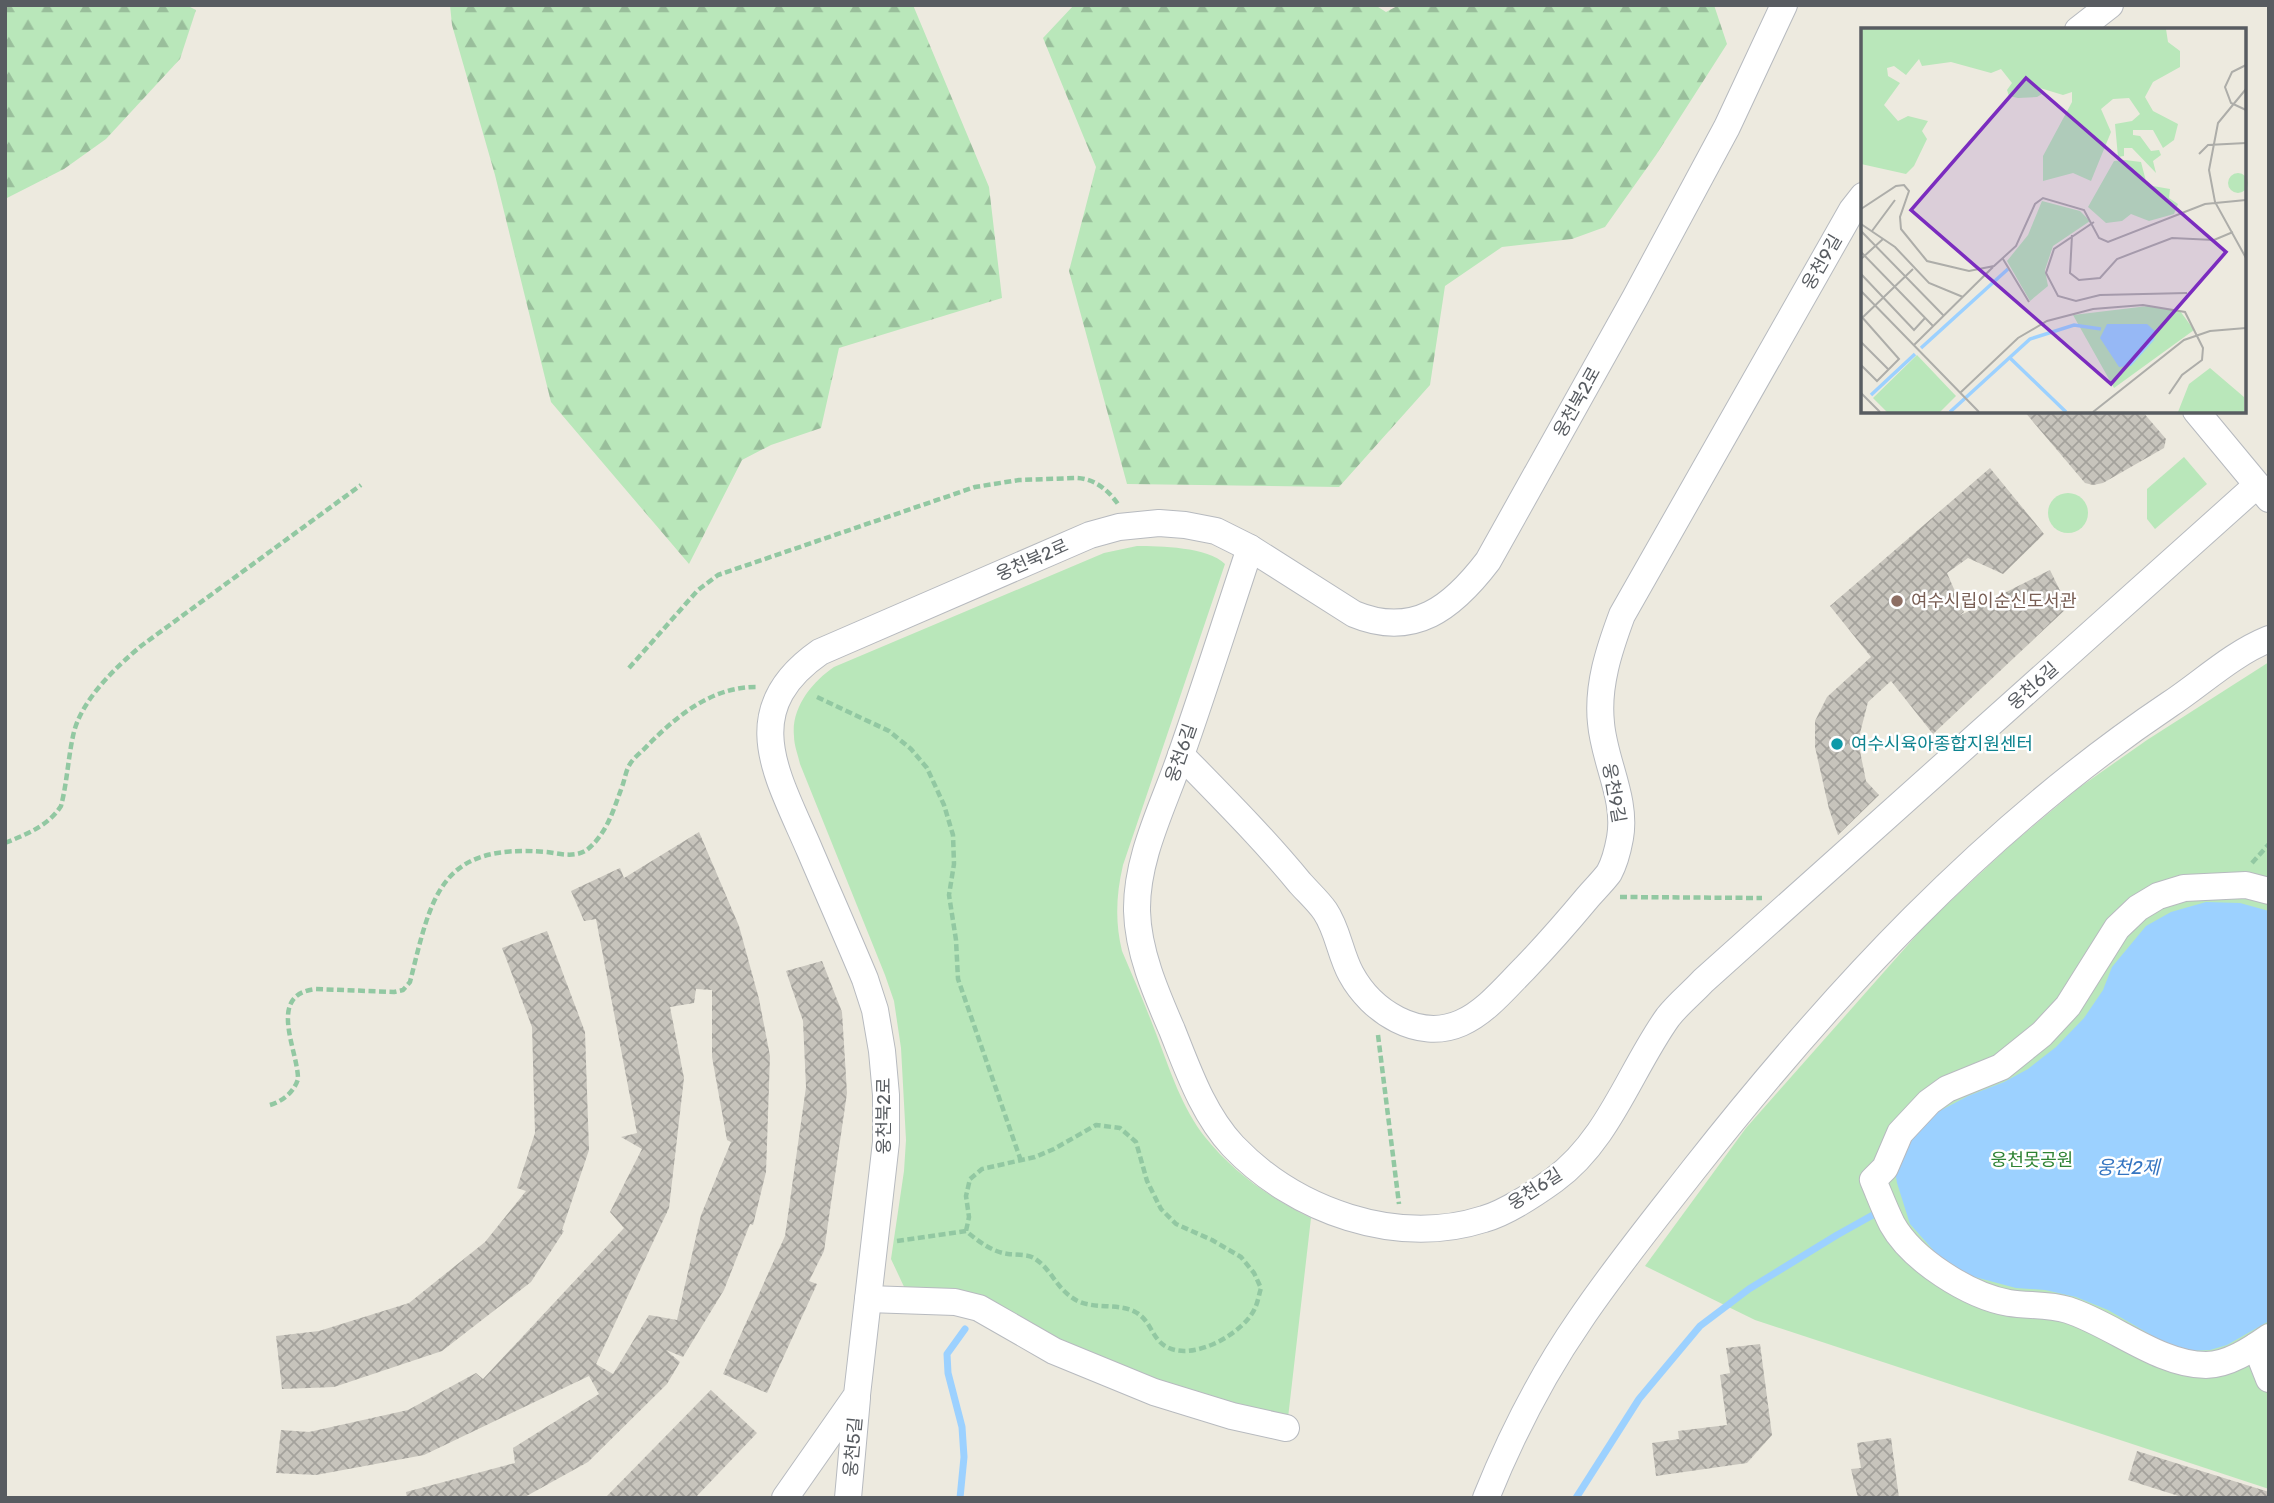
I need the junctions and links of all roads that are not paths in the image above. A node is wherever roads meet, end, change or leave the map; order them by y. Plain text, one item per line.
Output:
1 (1784, 5) edge
2 (2110, 5) edge
3 (2081, 28) edge
4 (1861, 199) edge
5 (2198, 413) edge
6 (2263, 492) edge
7 (1250, 548) junction
8 (2269, 639) edge
9 (1181, 755) junction
10 (2269, 891) edge
11 (868, 1298) junction
12 (2262, 1341) edge
13 (2269, 1379) edge
14 (857, 1395) junction
15 (1286, 1428) dead end
16 (785, 1498) edge
17 (848, 1498) edge
18 (1486, 1498) edge

1 - 7 street, 웅천북2로
2 - 3 street
4 - 9 street, 웅천9길
5 - 6 street
6 - 9 street, 웅천6길
7 - 9 street, 웅천6길
7 - 11 street, 웅천북2로
8 - 18 street
10 - 12 street
11 - 14 street, 웅천북2로
11 - 15 street
12 - 13 street
14 - 16 street, 웅천북2로
14 - 17 street, 웅천5길

